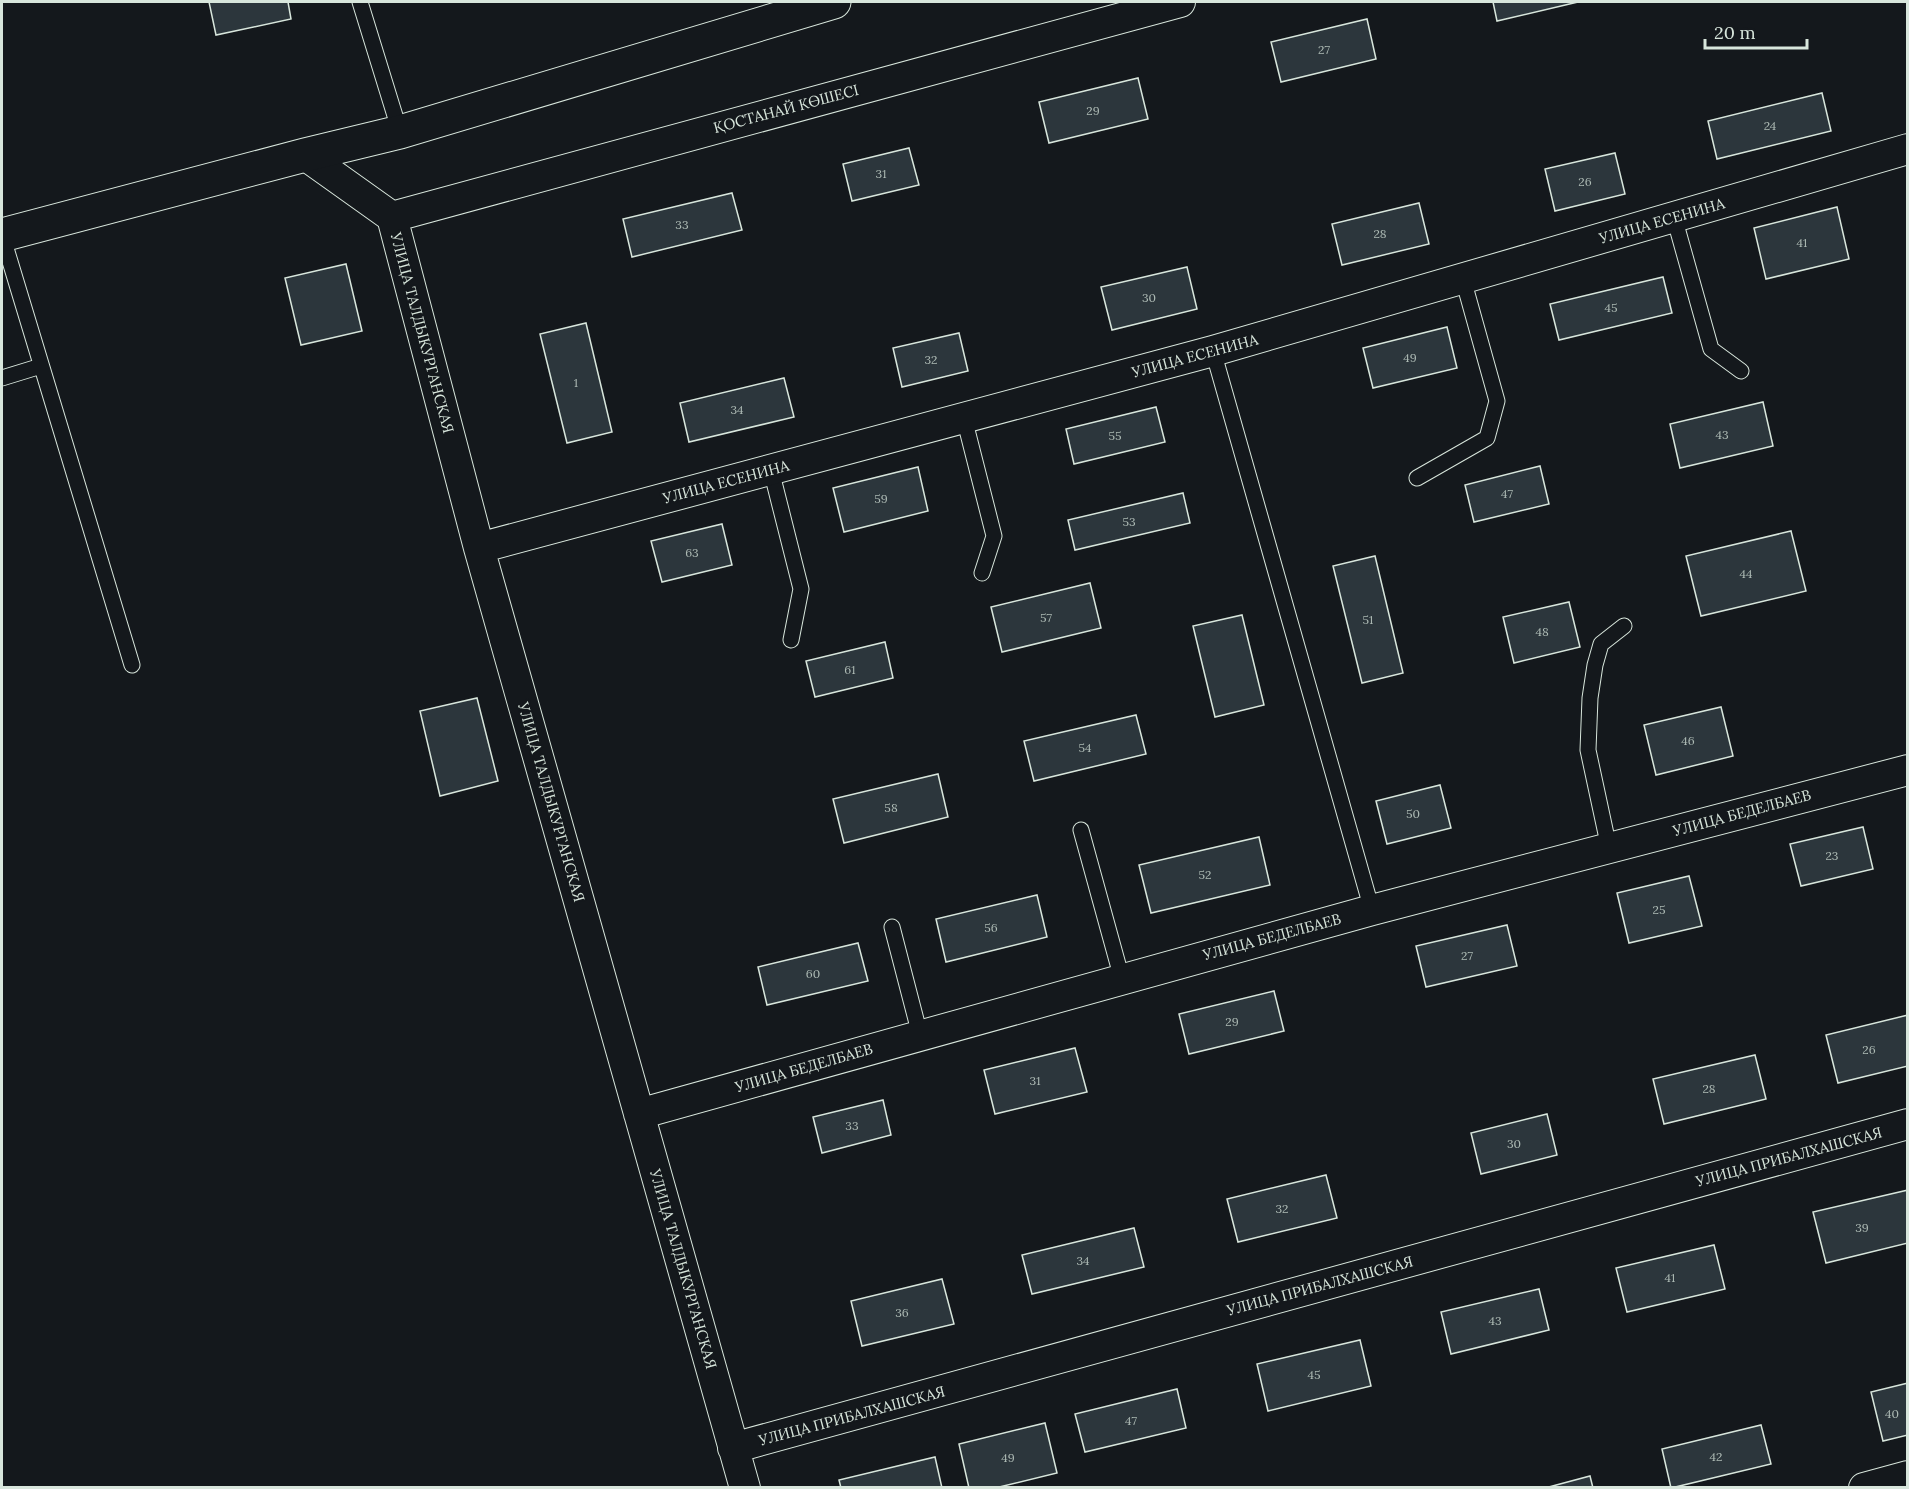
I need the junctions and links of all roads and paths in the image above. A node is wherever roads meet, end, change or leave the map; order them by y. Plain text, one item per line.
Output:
1 (360, 2) edge
2 (834, 2) edge
3 (1180, 2) edge
4 (400, 132) junction
5 (1908, 149) edge
6 (305, 155) junction
7 (392, 217) junction
8 (1674, 217) junction
9 (2, 235) edge
10 (1463, 279) junction
11 (1213, 351) junction
12 (41, 366) junction
13 (1741, 371) dead end
14 (2, 378) edge
15 (964, 418) junction
16 (771, 470) junction
17 (1417, 478) dead end
18 (479, 548) junction
19 (982, 573) dead end
20 (1624, 626) dead end
21 (791, 640) dead end
22 (132, 665) dead end
23 (1908, 770) edge
24 (1081, 830) dead end
25 (1609, 848) junction
26 (1372, 910) junction
27 (892, 927) dead end
28 (1122, 979) junction
29 (920, 1035) junction
30 (639, 1114) junction
31 (1908, 1124) edge
32 (733, 1448) junction
33 (1908, 1476) edge
34 (745, 1488) edge
35 (1864, 1488) edge

1 - 4 lane
2 - 4 street
3 - 7 street, ҚОСТАНАЙ КӨШЕСІ
4 - 6 street
5 - 8 street, УЛИЦА ЕСЕНИНА
6 - 7 street, УЛИЦА ТАЛДЫКУРГАНСКАЯ
6 - 9 street
7 - 18 street, УЛИЦА ТАЛДЫКУРГАНСКАЯ
8 - 10 street, УЛИЦА ЕСЕНИНА
8 - 13 lane
9 - 12 lane
10 - 11 street, УЛИЦА ЕСЕНИНА
10 - 17 lane
11 - 15 street, УЛИЦА ЕСЕНИНА
11 - 26 lane
12 - 14 lane
12 - 22 lane
15 - 16 street, УЛИЦА ЕСЕНИНА
15 - 19 lane
16 - 18 street, УЛИЦА ЕСЕНИНА
16 - 21 lane
18 - 30 street, УЛИЦА ТАЛДЫКУРГАНСКАЯ
20 - 25 lane
23 - 25 street, УЛИЦА БЕДЕЛБАЕВ
24 - 28 lane
25 - 26 street, УЛИЦА БЕДЕЛБАЕВ
26 - 28 street, УЛИЦА БЕДЕЛБАЕВ
27 - 29 lane
28 - 29 street, УЛИЦА БЕДЕЛБАЕВ
29 - 30 street, УЛИЦА БЕДЕЛБАЕВ
30 - 32 street, УЛИЦА ТАЛДЫКУРГАНСКАЯ
31 - 32 street, УЛИЦА ПРИБАЛХАШСКАЯ
32 - 34 street, УЛИЦА ТАЛДЫКУРГАНСКАЯ
33 - 35 street

